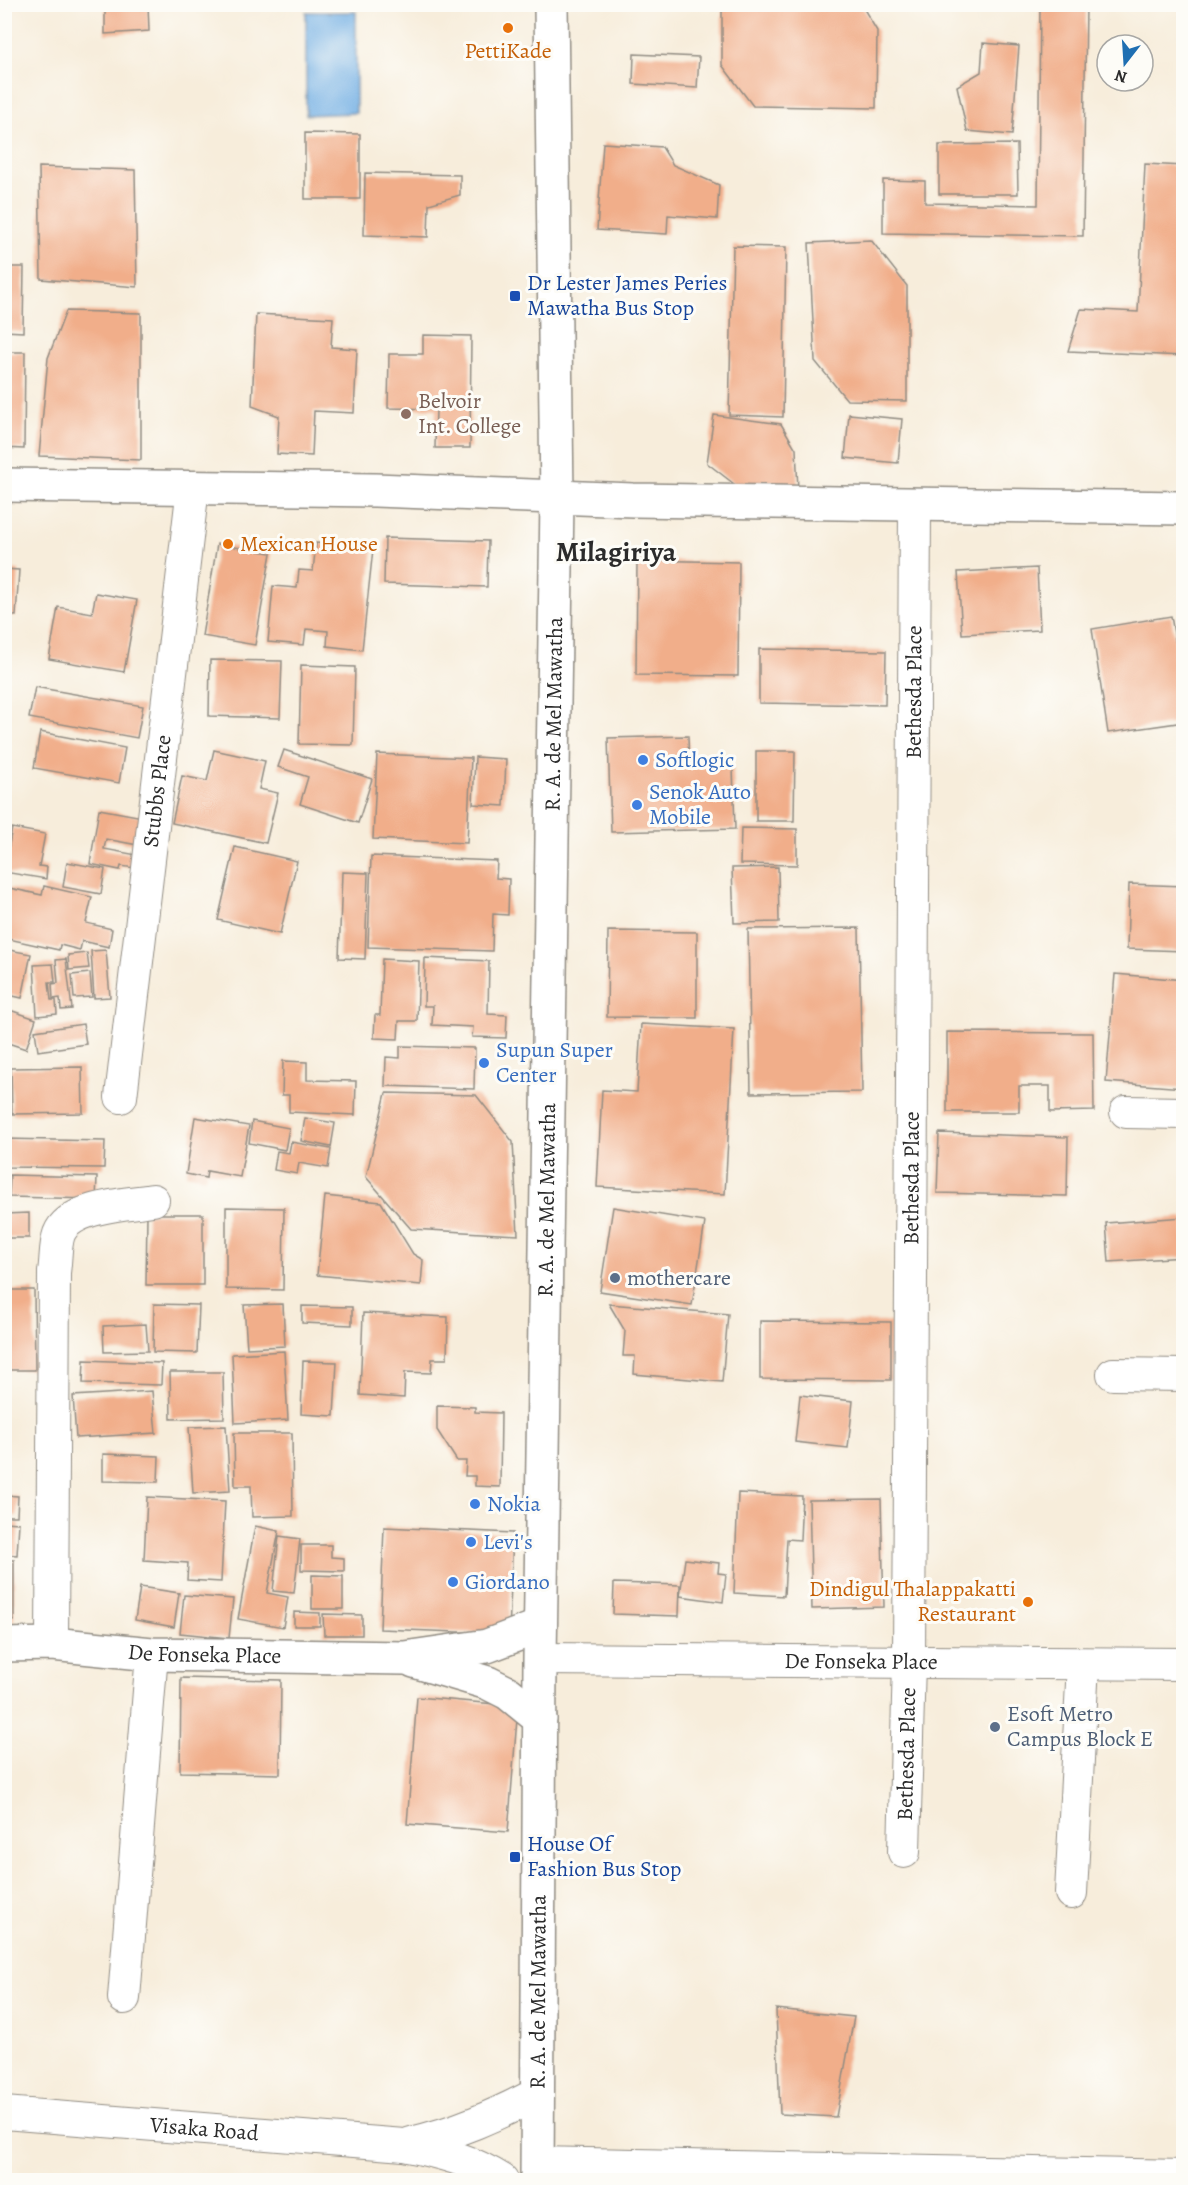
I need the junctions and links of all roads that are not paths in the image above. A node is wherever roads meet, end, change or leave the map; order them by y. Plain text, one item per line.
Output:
1 (551, 4) edge
2 (4, 485) edge
3 (193, 487) junction
4 (556, 499) junction
5 (915, 504) junction
6 (1184, 508) edge
7 (121, 1097) dead end
8 (1126, 1112) dead end
9 (1184, 1113) edge
10 (153, 1200) dead end
11 (1113, 1374) dead end
12 (1184, 1375) edge
13 (540, 1626) junction
14 (52, 1644) junction
15 (4, 1645) edge
16 (152, 1654) junction
17 (404, 1658) junction
18 (540, 1659) junction
19 (909, 1661) junction
20 (1083, 1664) junction
21 (1184, 1664) edge
22 (540, 1719) junction
23 (904, 1852) dead end
24 (1071, 1893) dead end
25 (124, 1998) dead end
26 (537, 2094) junction
27 (4, 2113) edge
28 (404, 2145) junction
29 (537, 2172) edge
30 (1184, 2176) edge
31 (501, 2181) edge

1 - 4 main road, R. A. de Mel Mawatha
2 - 3 main road
3 - 4 main road
3 - 7 street, Stubbs Place
4 - 5 main road
4 - 13 main road, R. A. de Mel Mawatha
5 - 6 main road
5 - 19 street, Bethesda Place
8 - 9 street
10 - 14 street
11 - 12 street
13 - 17 main road, De Fonseka Place
13 - 18 main road, R. A. de Mel Mawatha
14 - 15 main road, De Fonseka Place
14 - 16 main road, De Fonseka Place
16 - 17 main road, De Fonseka Place
16 - 25 street
17 - 22 main road, De Fonseka Place
18 - 19 street, De Fonseka Place
18 - 22 main road, R. A. de Mel Mawatha
19 - 20 street, De Fonseka Place
19 - 23 street, Bethesda Place
20 - 21 street, De Fonseka Place
20 - 24 street
22 - 26 main road, R. A. de Mel Mawatha
26 - 28 street, Visaka Road
26 - 29 main road, R. A. de Mel Mawatha
27 - 28 street, Visaka Road
28 - 31 street, Visaka Road
29 - 30 street

